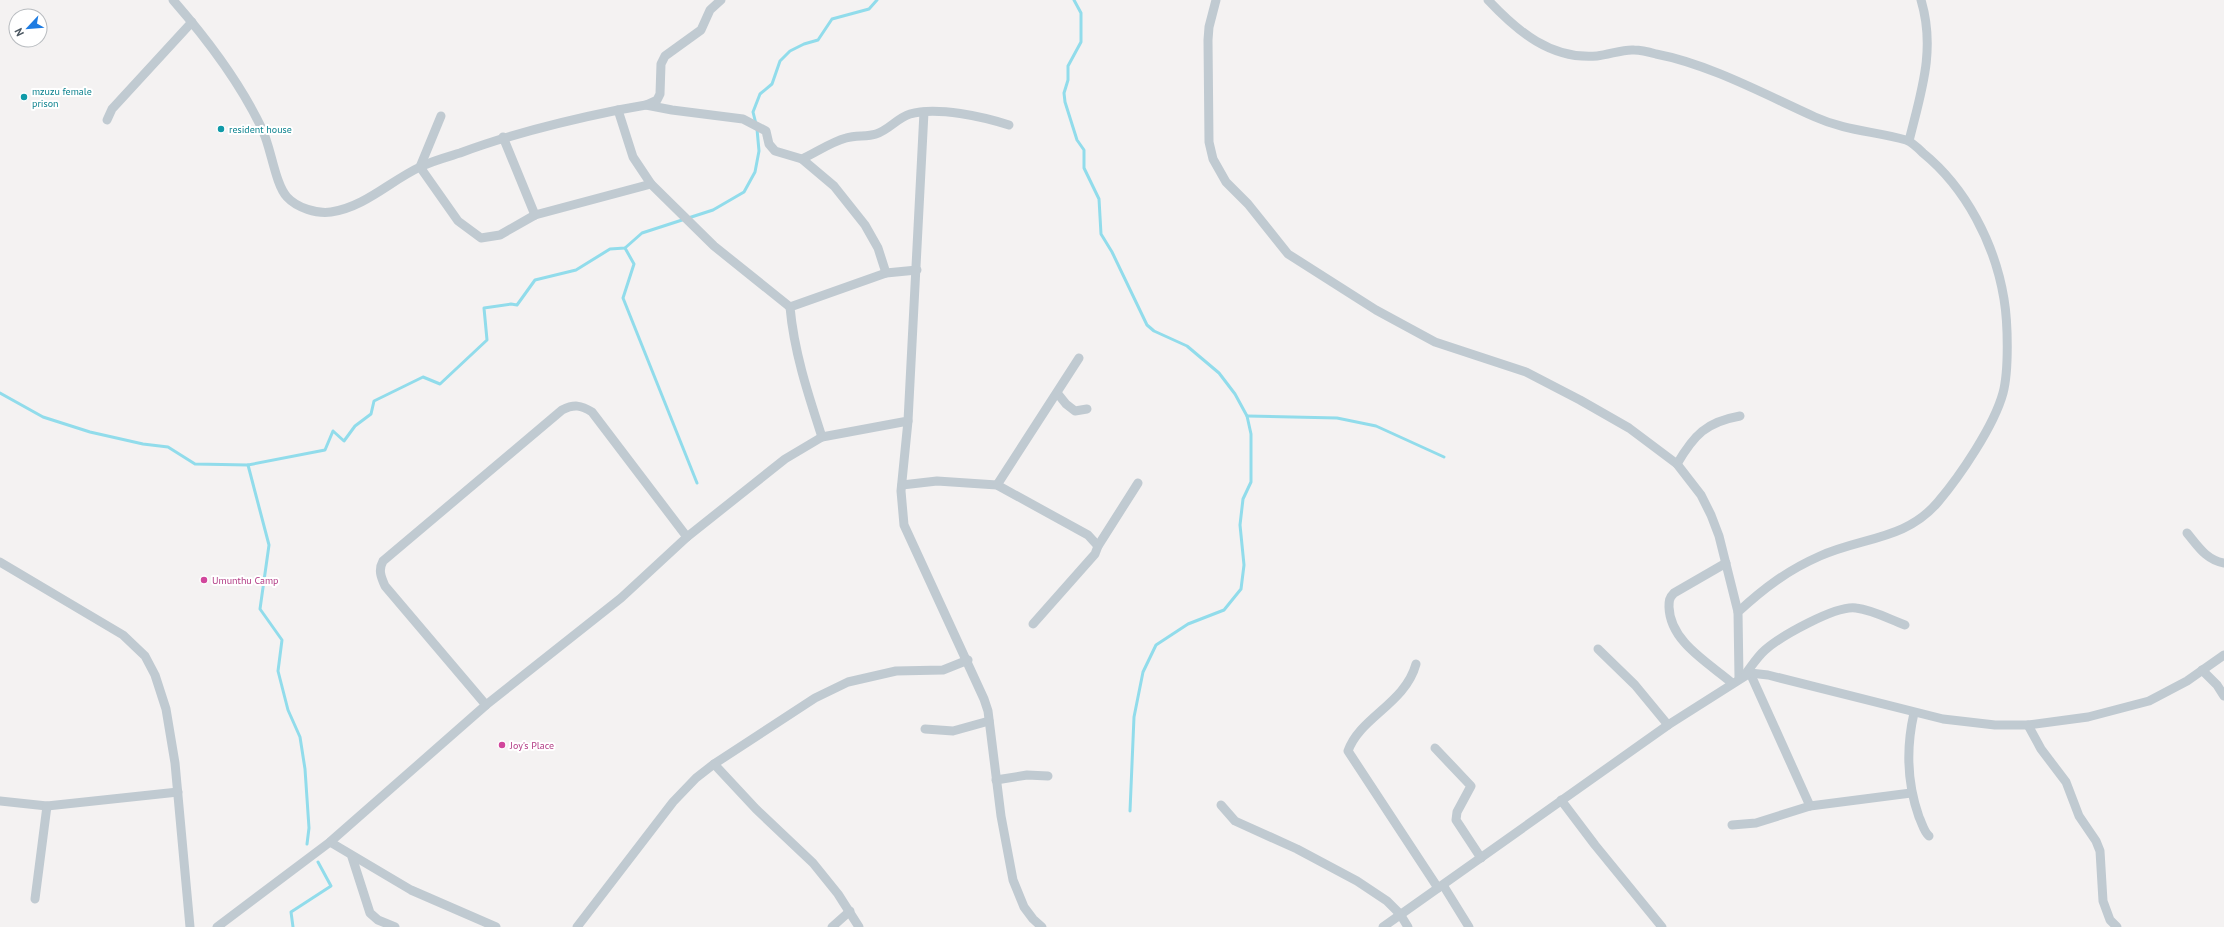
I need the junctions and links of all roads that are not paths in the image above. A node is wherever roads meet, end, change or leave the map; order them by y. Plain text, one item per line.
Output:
1 (172, 0) edge
2 (721, 0) edge
3 (1216, 0) edge
4 (1488, 0) edge
5 (1921, 0) edge
6 (192, 22) junction
7 (646, 105) junction
8 (618, 110) junction
9 (924, 112) junction
10 (441, 116) dead end
11 (107, 120) dead end
12 (1009, 125) dead end
13 (503, 137) junction
14 (1909, 140) junction
15 (802, 159) junction
16 (420, 167) junction
17 (651, 184) junction
18 (535, 215) junction
19 (917, 270) junction
20 (886, 273) junction
21 (790, 307) junction
22 (1079, 358) dead end
23 (1058, 394) junction
24 (1087, 409) dead end
25 (1740, 416) dead end
26 (908, 421) junction
27 (822, 437) junction
28 (1677, 464) junction
29 (1138, 483) dead end
30 (902, 485) junction
31 (997, 485) junction
32 (2187, 533) dead end
33 (687, 537) junction
34 (1098, 546) junction
35 (0, 562) edge
36 (1726, 563) junction
37 (2224, 564) edge
38 (1738, 612) junction
39 (1033, 624) dead end
40 (1905, 625) dead end
41 (1598, 649) dead end
42 (2224, 655) edge
43 (968, 660) junction
44 (1416, 664) dead end
45 (2202, 670) junction
46 (1741, 678) junction
47 (2224, 696) edge
48 (486, 705) junction
49 (1914, 713) junction
50 (989, 721) junction
51 (1668, 725) junction
52 (2028, 725) junction
53 (925, 729) dead end
54 (1435, 748) dead end
55 (714, 764) junction
56 (1048, 776) dead end
57 (996, 780) junction
58 (178, 792) junction
59 (1911, 793) junction
60 (1561, 800) junction
61 (0, 801) edge
62 (1221, 804) dead end
63 (48, 806) junction
64 (1810, 806) junction
65 (1732, 825) dead end
66 (1929, 836) dead end
67 (330, 842) junction
68 (352, 857) junction
69 (1481, 858) junction
70 (1441, 887) junction
71 (35, 899) dead end
72 (850, 911) junction
73 (1400, 914) junction
74 (190, 927) edge
75 (217, 927) edge
76 (395, 927) edge
77 (496, 927) edge
78 (577, 927) edge
79 (832, 927) edge
80 (859, 927) edge
81 (1042, 927) edge
82 (1383, 927) edge
83 (1408, 927) edge
84 (1469, 927) edge
85 (1662, 927) edge
86 (2117, 927) edge

1 - 6 street
2 - 7 street
3 - 28 street
4 - 14 street
5 - 14 street
6 - 11 street
6 - 16 street
7 - 8 street
7 - 15 street
8 - 13 street
8 - 17 street
9 - 12 street
9 - 15 street
9 - 19 street
10 - 16 street
13 - 16 street
13 - 18 street
14 - 38 street
15 - 20 street
16 - 18 street
17 - 18 street
17 - 21 street
19 - 20 street
19 - 26 street
20 - 21 street
21 - 27 street
22 - 23 street
23 - 24 street
23 - 31 street
25 - 28 street
26 - 27 street
26 - 30 street
27 - 33 street
28 - 36 street
29 - 34 street
30 - 31 street
30 - 43 street
31 - 34 street
32 - 37 street
33 - 48 street
33 - 48 street
34 - 39 street
35 - 58 street
36 - 38 street
36 - 46 street
38 - 46 street
40 - 46 street
41 - 51 street
42 - 45 street
43 - 50 street
43 - 55 street
44 - 70 street
45 - 47 street
45 - 52 street
46 - 49 street
46 - 51 street
46 - 64 street
48 - 67 street
49 - 52 street
49 - 59 street
50 - 53 street
50 - 57 street
51 - 60 street
52 - 86 street
54 - 69 street
55 - 72 street
55 - 78 street
56 - 57 street
57 - 81 street
58 - 63 street
58 - 74 street
59 - 64 street
59 - 66 street
60 - 69 street
60 - 85 street
61 - 63 street
62 - 73 street
63 - 71 street
64 - 65 street
67 - 68 street
67 - 75 street
68 - 76 street
68 - 77 street
69 - 70 street
70 - 73 street
70 - 84 street
72 - 79 street
72 - 80 street
73 - 82 street
73 - 83 street

